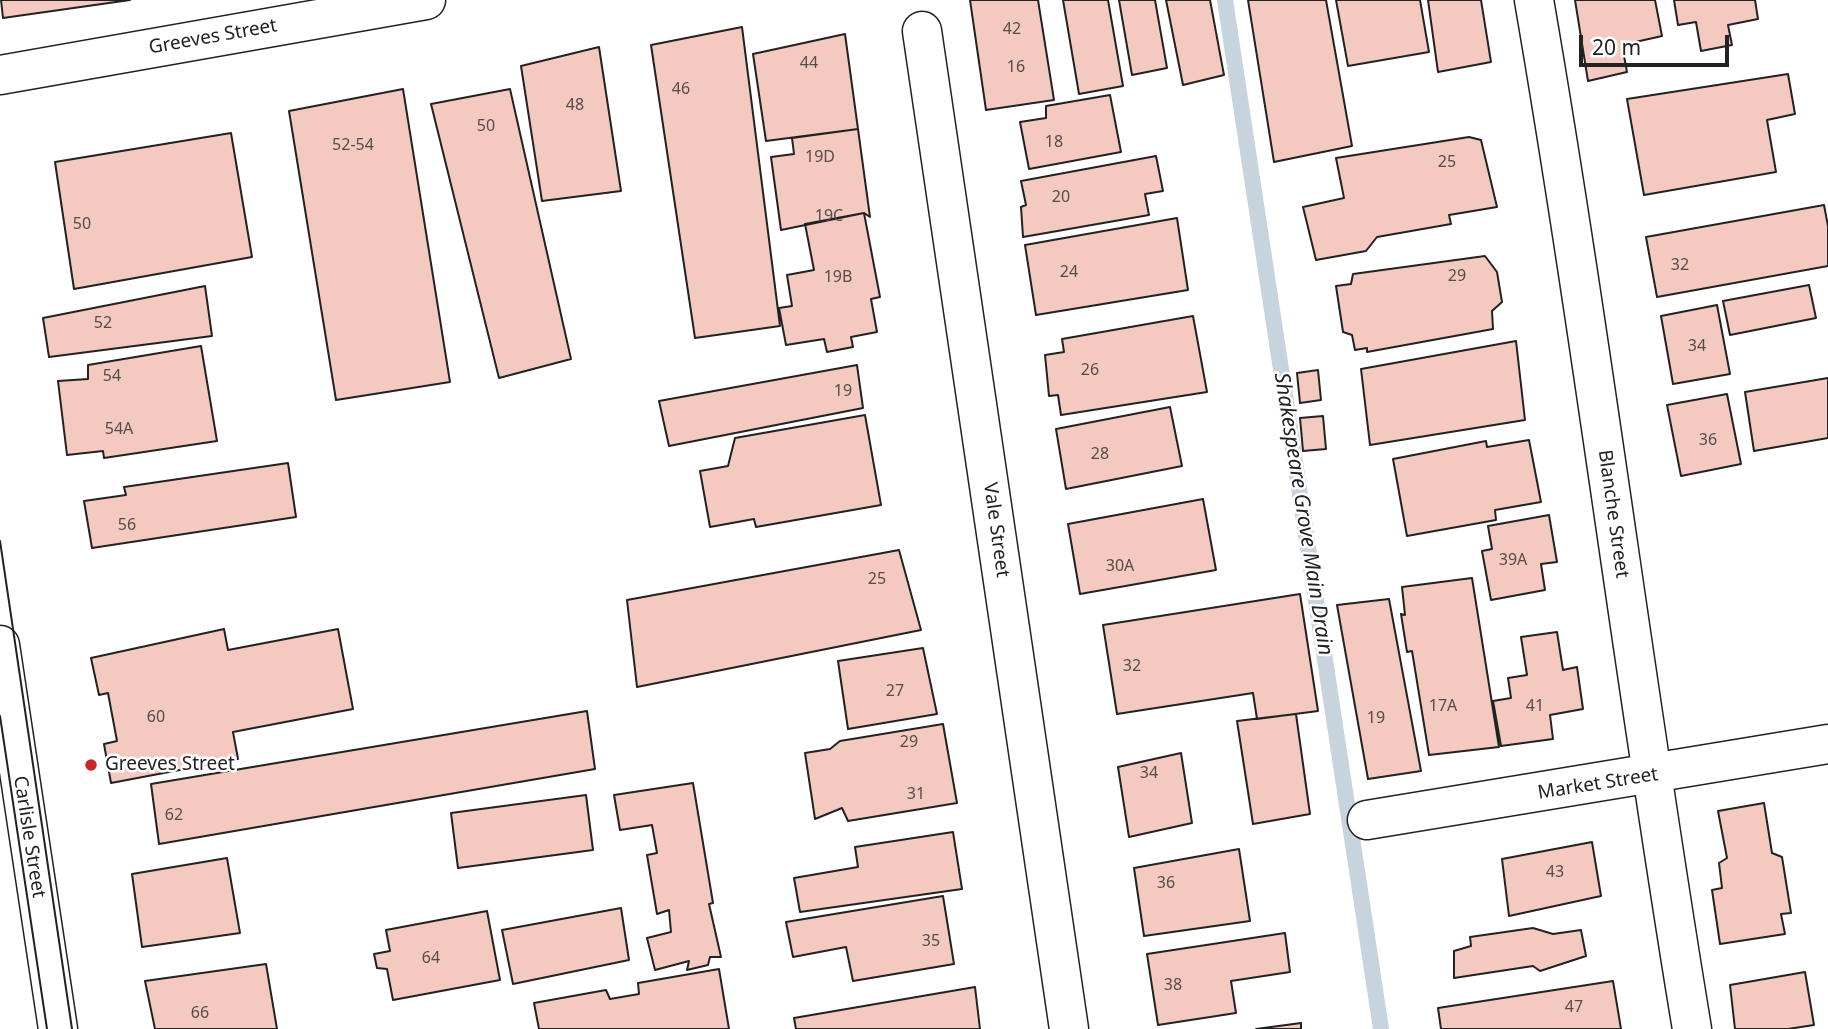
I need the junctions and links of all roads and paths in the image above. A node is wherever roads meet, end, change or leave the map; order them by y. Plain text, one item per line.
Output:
1 (426, 0) edge
2 (1534, 0) edge
3 (922, 31) dead end
4 (0, 75) edge
5 (0, 645) edge
6 (1828, 744) edge
7 (1650, 776) junction
8 (1367, 820) dead end
9 (58, 1029) edge
10 (1069, 1029) edge
11 (1692, 1029) edge

1 - 4 street, Greeves Street
2 - 7 street, Blanche Street
3 - 10 street, Vale Street
5 - 9 street, Carlisle Street
6 - 7 street, Market Street
7 - 8 street, Market Street
7 - 11 street, Blanche Street

